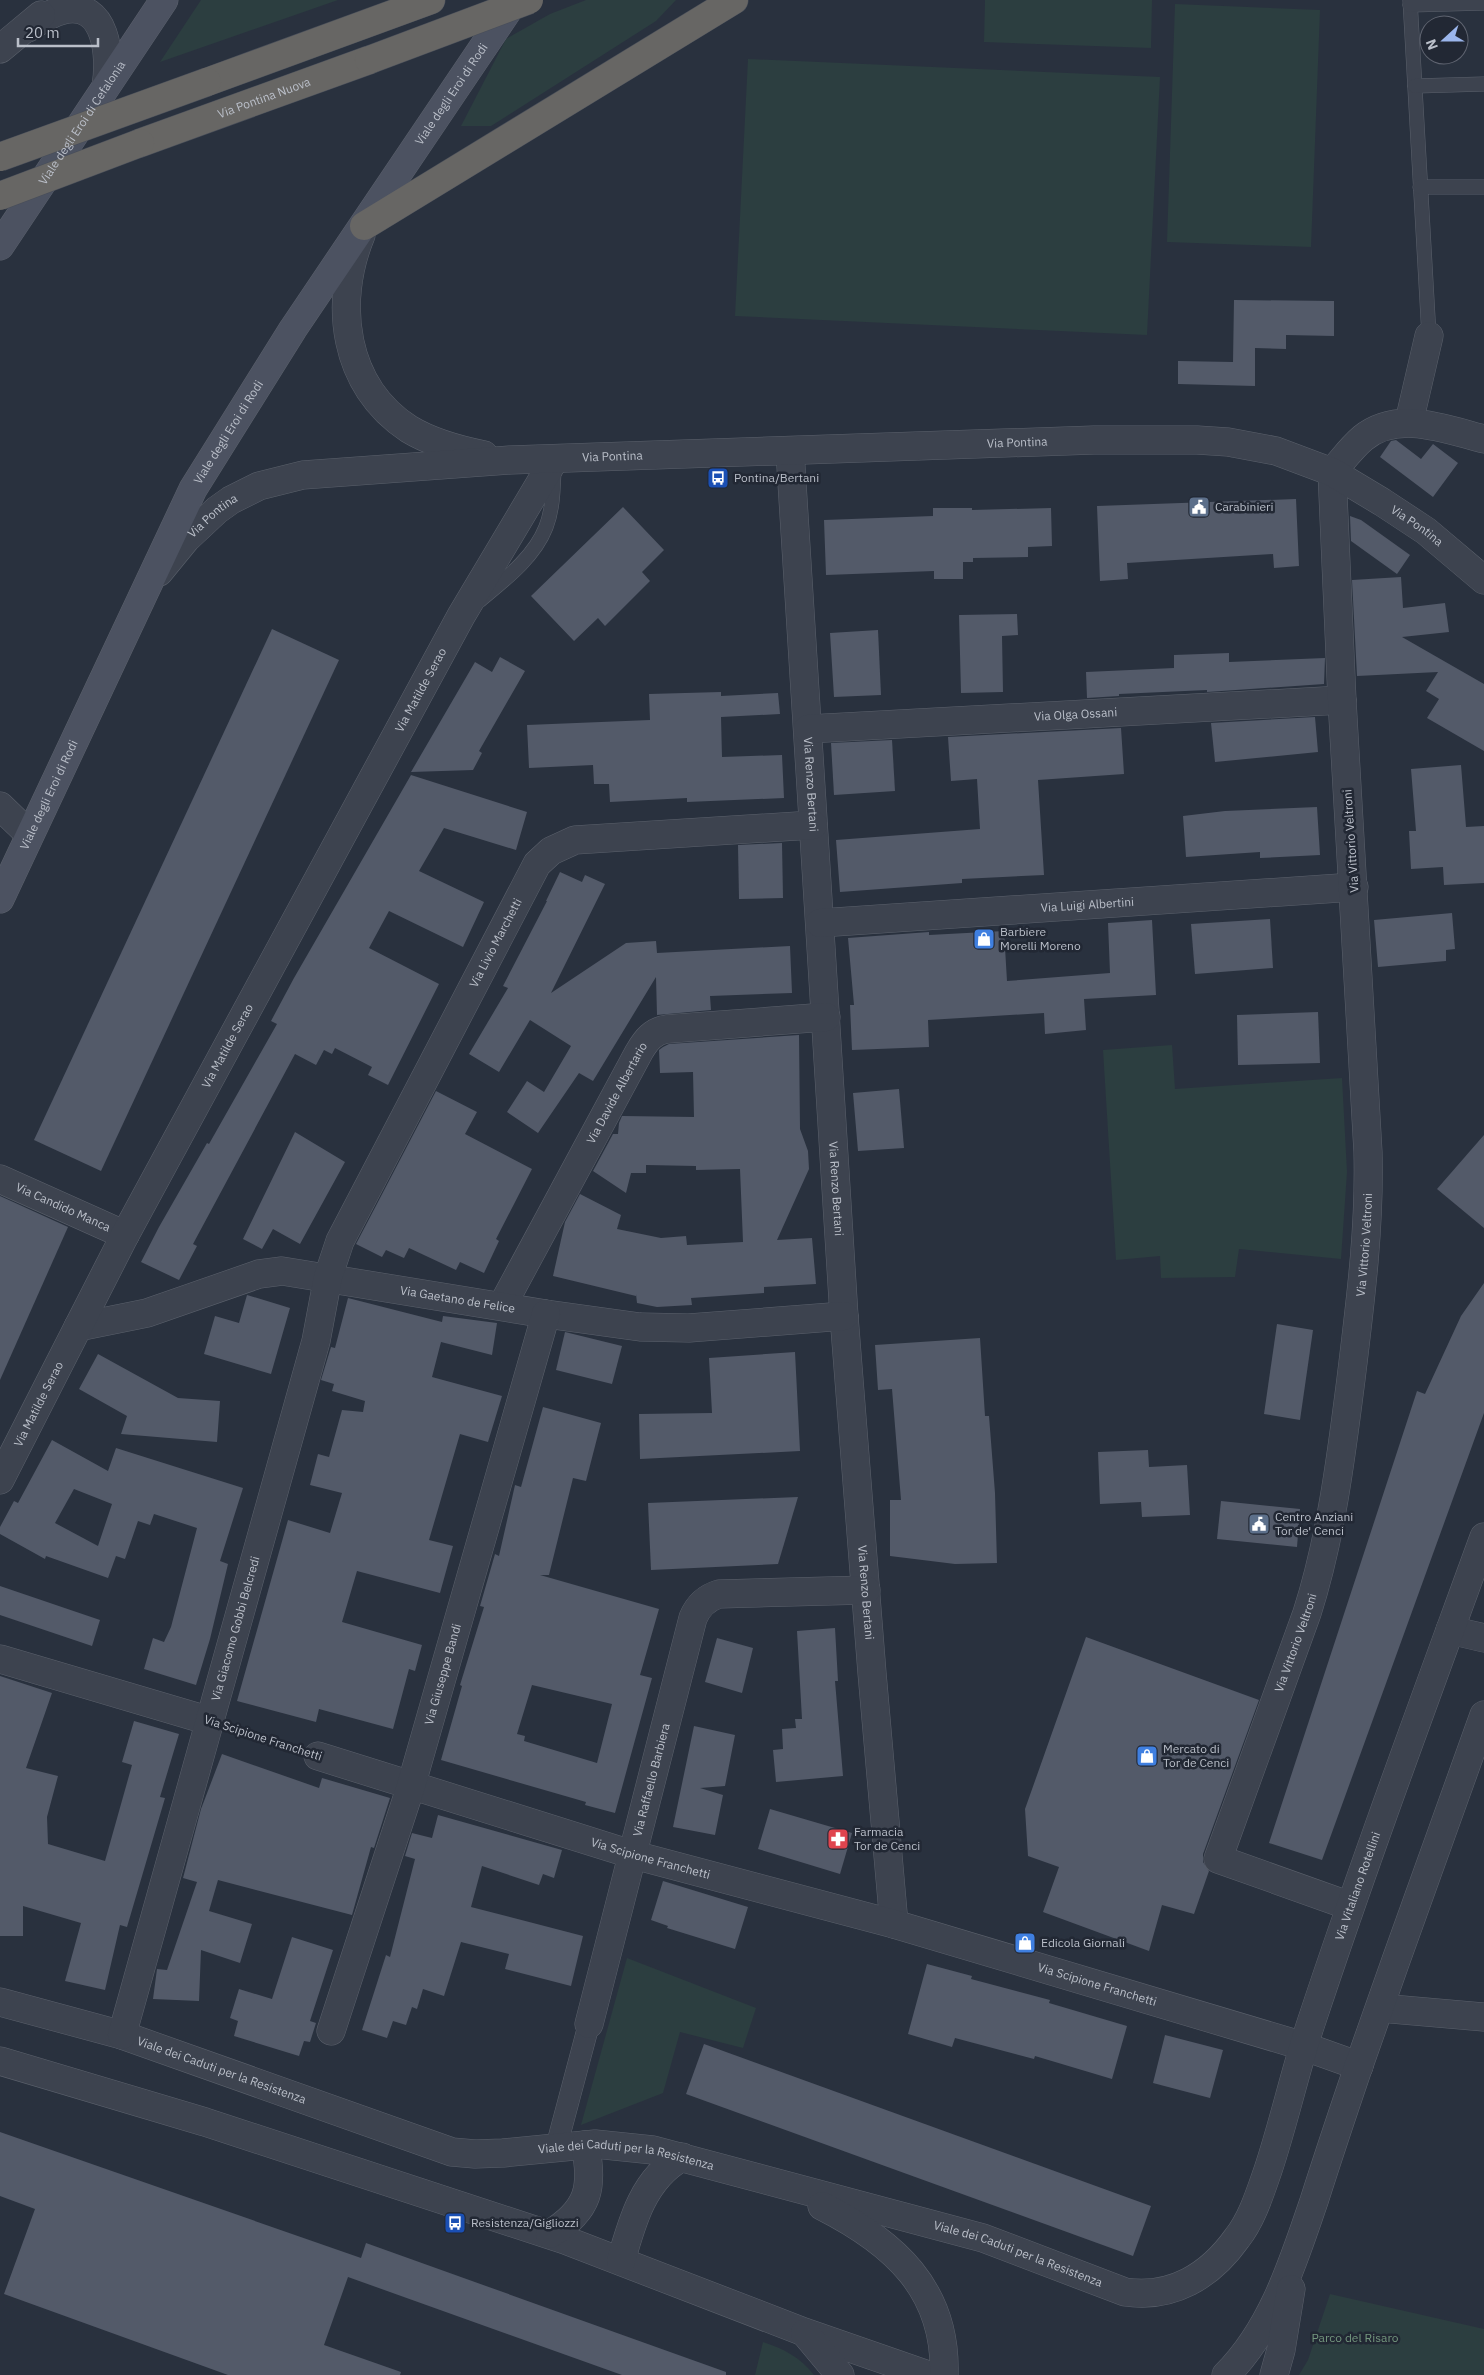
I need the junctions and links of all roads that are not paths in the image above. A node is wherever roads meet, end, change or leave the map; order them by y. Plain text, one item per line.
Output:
1 (57, 0) edge
2 (164, 0) edge
3 (431, 0) edge
4 (515, 0) edge
5 (529, 0) edge
6 (734, 0) edge
7 (1410, 3) edge
8 (1484, 3) edge
9 (28, 28) junction
10 (0, 50) edge
11 (1484, 84) edge
12 (106, 86) junction
13 (1415, 86) junction
14 (0, 157) edge
15 (1420, 187) junction
16 (1484, 187) edge
17 (0, 196) edge
18 (364, 226) junction
19 (0, 246) edge
20 (1429, 336) joint
21 (1409, 422) junction
22 (1484, 439) edge
23 (790, 451) junction
24 (510, 460) junction
25 (554, 460) junction
26 (1332, 472) junction
27 (1484, 580) edge
28 (145, 588) junction
29 (1342, 700) junction
30 (808, 729) junction
31 (0, 806) edge
32 (813, 825) junction
33 (29, 834) junction
34 (1354, 887) junction
35 (0, 899) edge
36 (820, 924) junction
37 (826, 1016) junction
38 (0, 1179) edge
39 (124, 1235) junction
40 (328, 1277) junction
41 (502, 1306) junction
42 (546, 1314) junction
43 (844, 1316) junction
44 (78, 1327) junction
45 (0, 1480) edge
46 (1484, 1537) edge
47 (866, 1590) junction
48 (1450, 1630) junction
49 (1484, 1638) edge
50 (0, 1659) edge
51 (1484, 1715) edge
52 (210, 1721) junction
53 (318, 1756) road end
54 (411, 1786) junction
55 (634, 1855) junction
56 (1350, 1906) junction
57 (894, 1924) junction
58 (0, 2002) edge
59 (1380, 2008) junction
60 (1484, 2017) edge
61 (589, 2024) joint
62 (331, 2031) dead end
63 (122, 2035) junction
64 (1303, 2046) junction
65 (0, 2061) edge
66 (1359, 2066) junction
67 (585, 2144) junction
68 (556, 2148) junction
69 (682, 2157) junction
70 (777, 2184) junction
71 (550, 2234) junction
72 (1239, 2237) joint
73 (1296, 2253) junction
74 (621, 2261) junction
75 (804, 2332) junction
76 (840, 2375) edge
77 (928, 2375) edge
78 (944, 2375) edge
79 (1226, 2375) edge
80 (1274, 2375) edge

1 - 9 street
2 - 12 main road, Viale degli Eroi di Cefalonia
3 - 14 highway, bridge
4 - 18 main road, Viale degli Eroi di Rodi
5 - 17 highway, Via Pontina Nuova, bridge
6 - 18 highway
7 - 8 lane
7 - 13 lane
9 - 10 street
9 - 12 street
11 - 13 lane
12 - 19 main road, Viale degli Eroi di Cefalonia
13 - 15 lane
15 - 16 lane
15 - 20 lane
18 - 24 street, Via Pontina
18 - 28 main road, Viale degli Eroi di Rodi
20 - 21 street
21 - 22 street
21 - 26 street
23 - 25 street, Via Pontina
23 - 26 street, Via Pontina
23 - 30 street, Via Renzo Bertani
24 - 25 street, Via Pontina
24 - 28 street, Via Pontina
25 - 39 street, Via Matilde Serao
26 - 27 street, Via Pontina
26 - 29 street, Via Vittorio Veltroni
28 - 33 main road, Viale degli Eroi di Rodi
29 - 30 street, Via Olga Ossani
29 - 34 street, Via Vittorio Veltroni
30 - 32 street, Via Renzo Bertani
31 - 33 street
32 - 36 street, Via Renzo Bertani
32 - 40 street, Via Livio Marchetti
33 - 35 main road, Viale degli Eroi di Rodi
34 - 36 street, Via Luigi Albertini
34 - 56 street, Via Vittorio Veltroni
36 - 37 street, Via Renzo Bertani
37 - 41 street, Via Davide Albertario
37 - 43 street, Via Renzo Bertani
38 - 39 street, Via Candido Manca
39 - 44 street, Via Matilde Serao
40 - 41 street, Via Gaetano de Felice
40 - 44 street, Via Gaetano de Felice
40 - 52 street, Via Giacomo Gobbi Belcredi
41 - 42 street, Via Gaetano de Felice
42 - 43 street, Via Gaetano de Felice
42 - 54 street, Via Giuseppe Bandi
43 - 47 street, Via Renzo Bertani
44 - 45 street, Via Matilde Serao
46 - 48 street, Via Vitaliano Rotellini
47 - 55 street, Via Raffaello Barbiera
47 - 57 street, Via Renzo Bertani
48 - 49 street
48 - 56 street, Via Vitaliano Rotellini
50 - 52 street, Via Scipione Franchetti
51 - 59 street
52 - 63 street, Via Giacomo Gobbi Belcredi
53 - 54 street, Via Scipione Franchetti
54 - 55 street, Via Scipione Franchetti
54 - 62 street, Via Giuseppe Bandi
55 - 57 street, Via Scipione Franchetti
55 - 61 street, Via Raffaello Barbiera
56 - 64 street, Via Vitaliano Rotellini
57 - 64 street, Via Scipione Franchetti
58 - 63 street, Viale dei Caduti per la Resistenza
59 - 60 street
59 - 66 street
61 - 68 street, Via Raffaello Barbiera
63 - 68 street, Viale dei Caduti per la Resistenza
64 - 66 street, Via Scipione Franchetti
64 - 72 street, Via Vitaliano Rotellini
65 - 71 street
66 - 73 street
67 - 68 street, Viale dei Caduti per la Resistenza
67 - 69 street, Viale dei Caduti per la Resistenza
67 - 71 street
69 - 70 street, Viale dei Caduti per la Resistenza
69 - 74 street
70 - 72 street, Viale dei Caduti per la Resistenza
70 - 78 street
71 - 74 street
73 - 79 street
73 - 80 street
74 - 75 street
75 - 76 street
75 - 77 street

